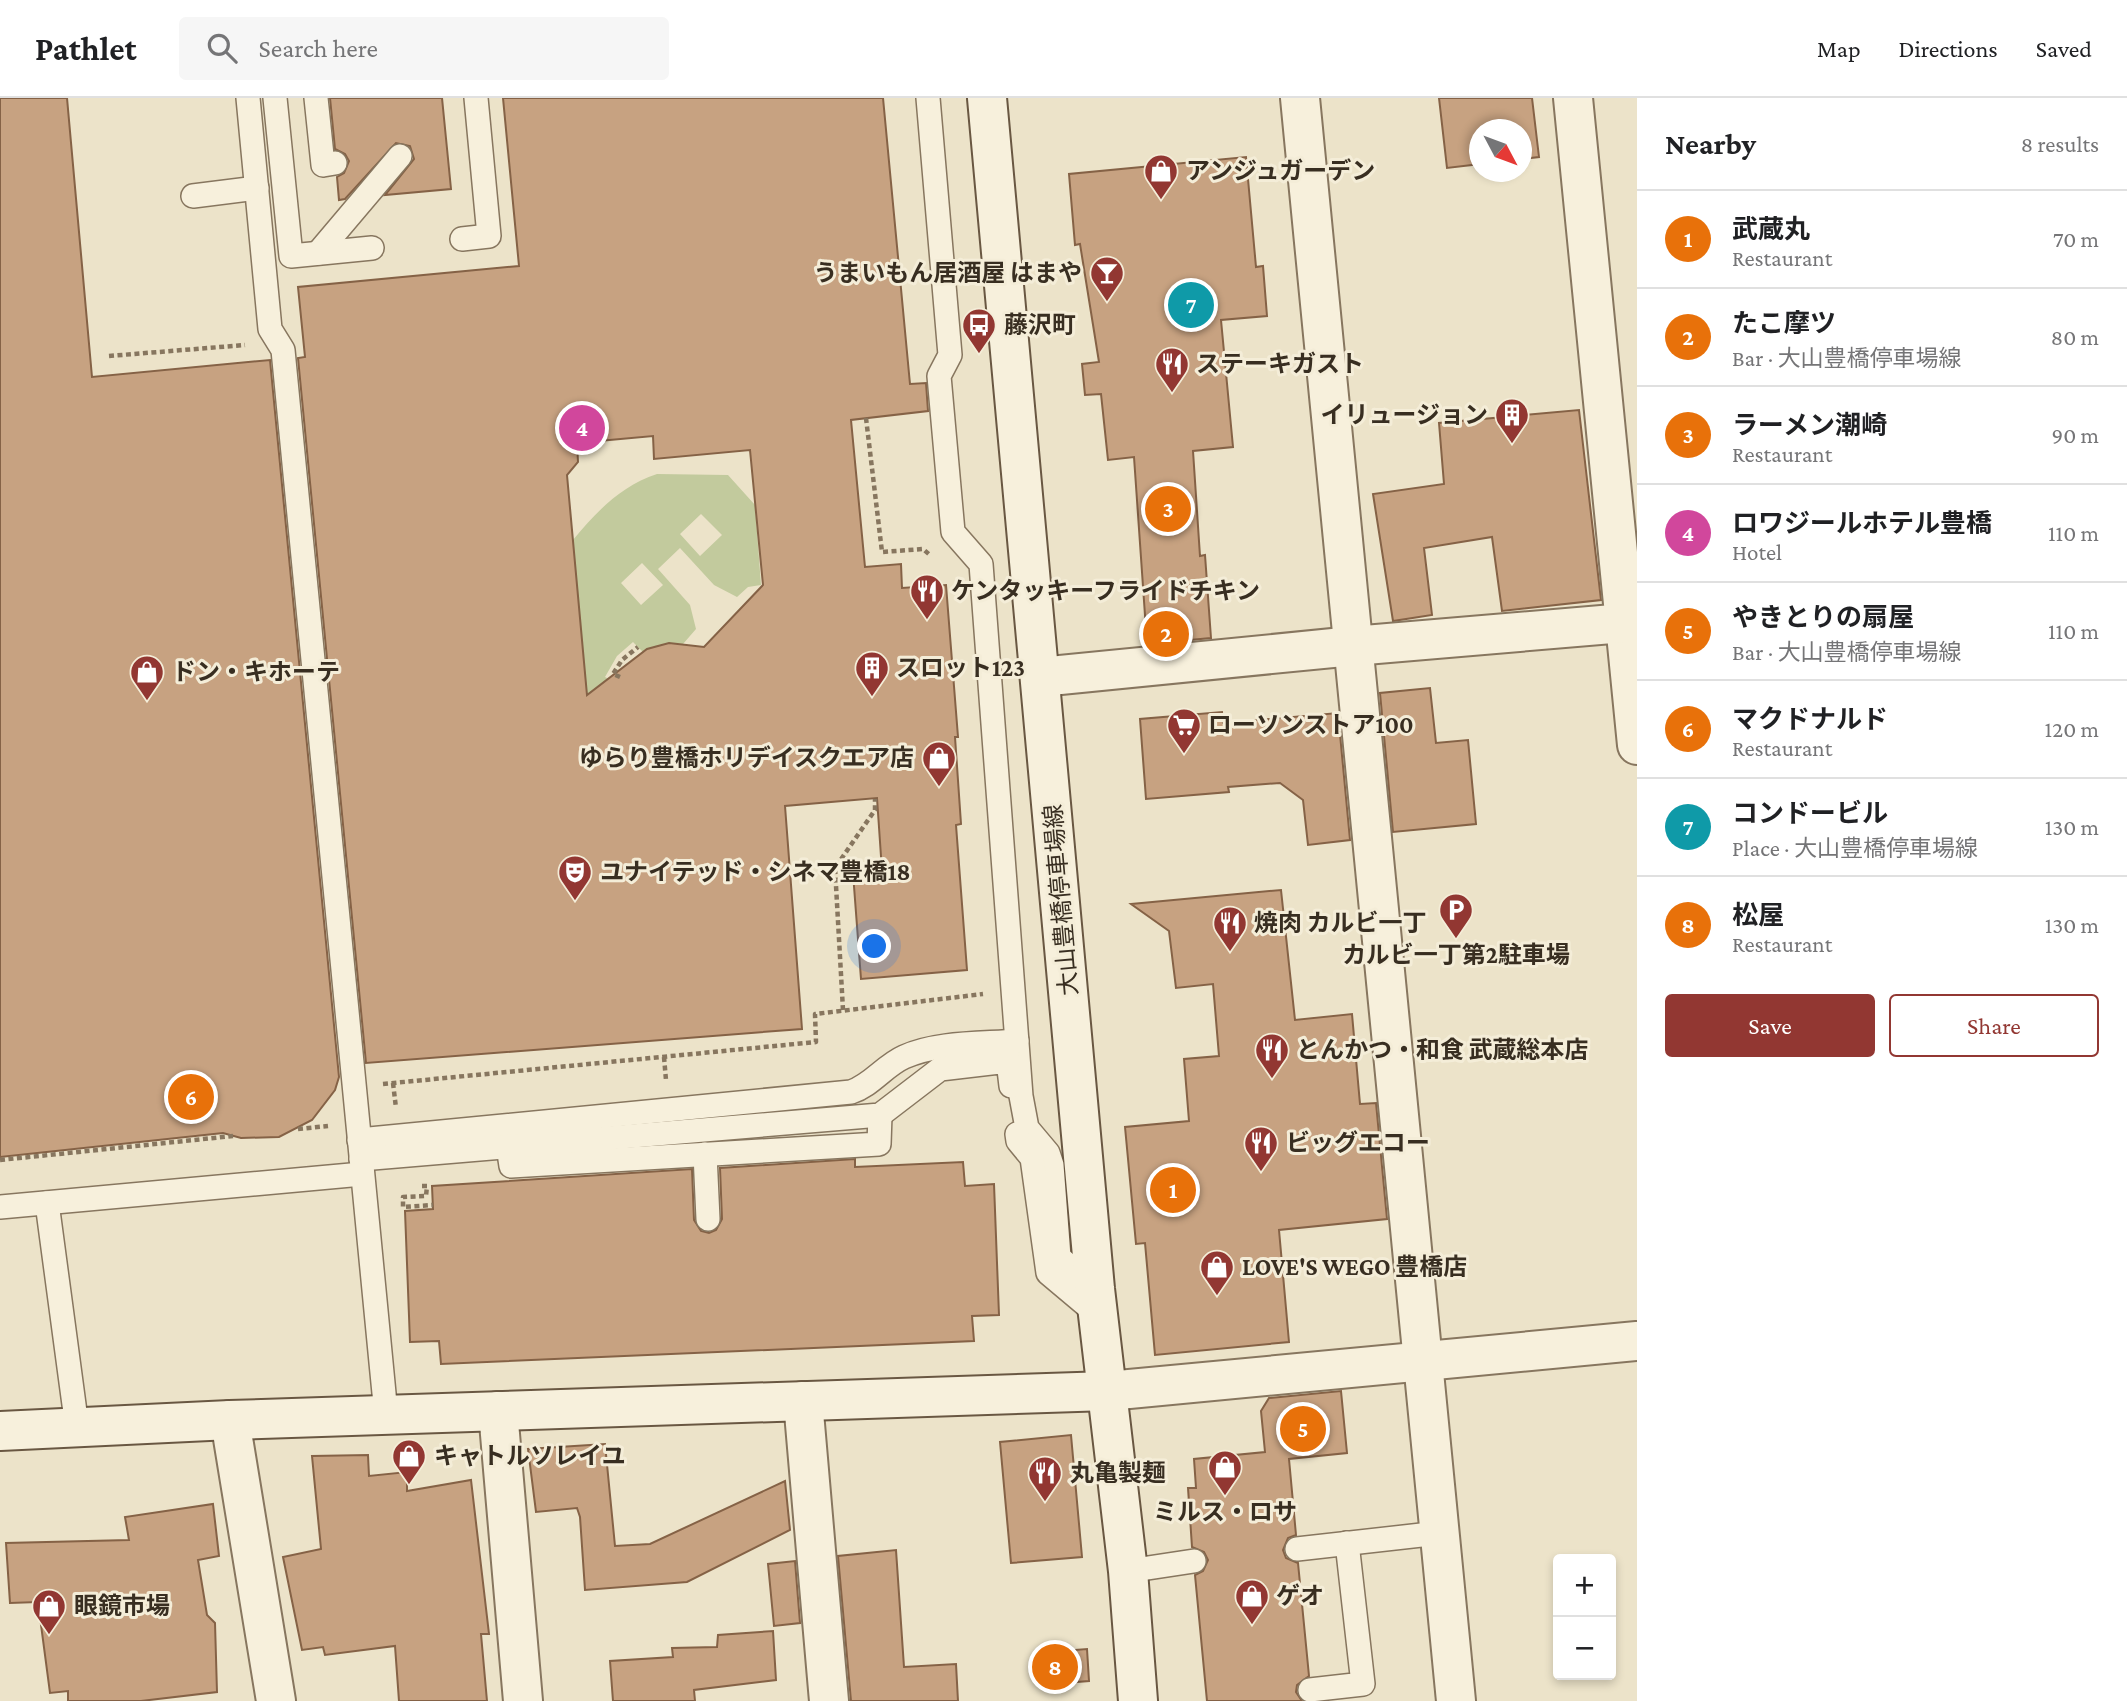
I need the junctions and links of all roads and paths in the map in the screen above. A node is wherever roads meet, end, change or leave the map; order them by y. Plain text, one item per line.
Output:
1 (248, 98) edge
2 (275, 98) edge
3 (316, 98) edge
4 (476, 98) edge
5 (928, 98) edge
6 (987, 98) edge
7 (1300, 98) edge
8 (1573, 98) edge
9 (400, 156) dead end
10 (335, 163) dead end
11 (257, 188) junction
12 (193, 196) dead end
13 (462, 239) dead end
14 (372, 248) dead end
15 (318, 253) junction
16 (255, 344) dead end
17 (109, 356) dead end
18 (866, 418) dead end
19 (932, 558) dead end
20 (1631, 623) edge
21 (1353, 646) junction
22 (638, 647) dead end
23 (620, 677) dead end
24 (1040, 677) junction
25 (1637, 745) edge
26 (875, 799) dead end
27 (988, 983) dead end
28 (988, 993) dead end
29 (844, 1010) dead end
30 (1017, 1041) junction
31 (880, 1115) junction
32 (339, 1125) dead end
33 (298, 1129) dead end
34 (233, 1136) dead end
35 (508, 1146) junction
36 (705, 1150) junction
37 (361, 1158) junction
38 (0, 1160) edge
39 (426, 1196) dead end
40 (47, 1203) junction
41 (433, 1205) dead end
42 (0, 1207) edge
43 (708, 1219) dead end
44 (1096, 1302) junction
45 (1637, 1341) edge
46 (1422, 1363) junction
47 (1108, 1391) junction
48 (803, 1401) junction
49 (498, 1411) junction
50 (386, 1414) junction
51 (230, 1420) junction
52 (77, 1427) junction
53 (0, 1431) edge
54 (1439, 1533) junction
55 (1348, 1544) junction
56 (1297, 1549) dead end
57 (1194, 1561) dead end
58 (1128, 1571) junction
59 (1310, 1690) dead end
60 (276, 1701) edge
61 (523, 1701) edge
62 (829, 1701) edge
63 (1138, 1701) edge
64 (1455, 1701) edge

1 - 11 lane
2 - 15 lane
3 - 10 lane
4 - 13 lane
5 - 30 lane
6 - 24 street, 大山豊橋停車場線
7 - 21 street
8 - 20 street
9 - 15 lane
11 - 12 lane
11 - 37 lane
14 - 15 lane
16 - 17 path
18 - 19 path
20 - 21 street
20 - 25 street
21 - 24 street
21 - 46 street
22 - 23 path
24 - 44 street, 大山豊橋停車場線
26 - 29 path
27 - 28 path
30 - 37 lane
30 - 44 lane
31 - 36 lane
31 - 36 lane
31 - 44 lane
32 - 33 path
34 - 38 path
35 - 36 lane
35 - 36 lane
35 - 37 lane
36 - 43 lane
37 - 40 lane
37 - 50 lane
39 - 41 path
40 - 42 lane
40 - 52 lane
44 - 47 street, 大山豊橋停車場線
45 - 46 street
46 - 47 street
46 - 54 street
47 - 48 street
47 - 58 street, 大山豊橋停車場線
48 - 49 street
48 - 62 street
49 - 50 street
49 - 61 street
50 - 51 street
51 - 52 street
51 - 60 street
52 - 53 street
54 - 55 lane
54 - 64 street
55 - 56 lane
55 - 59 lane
57 - 58 lane
58 - 63 street, 大山豊橋停車場線

